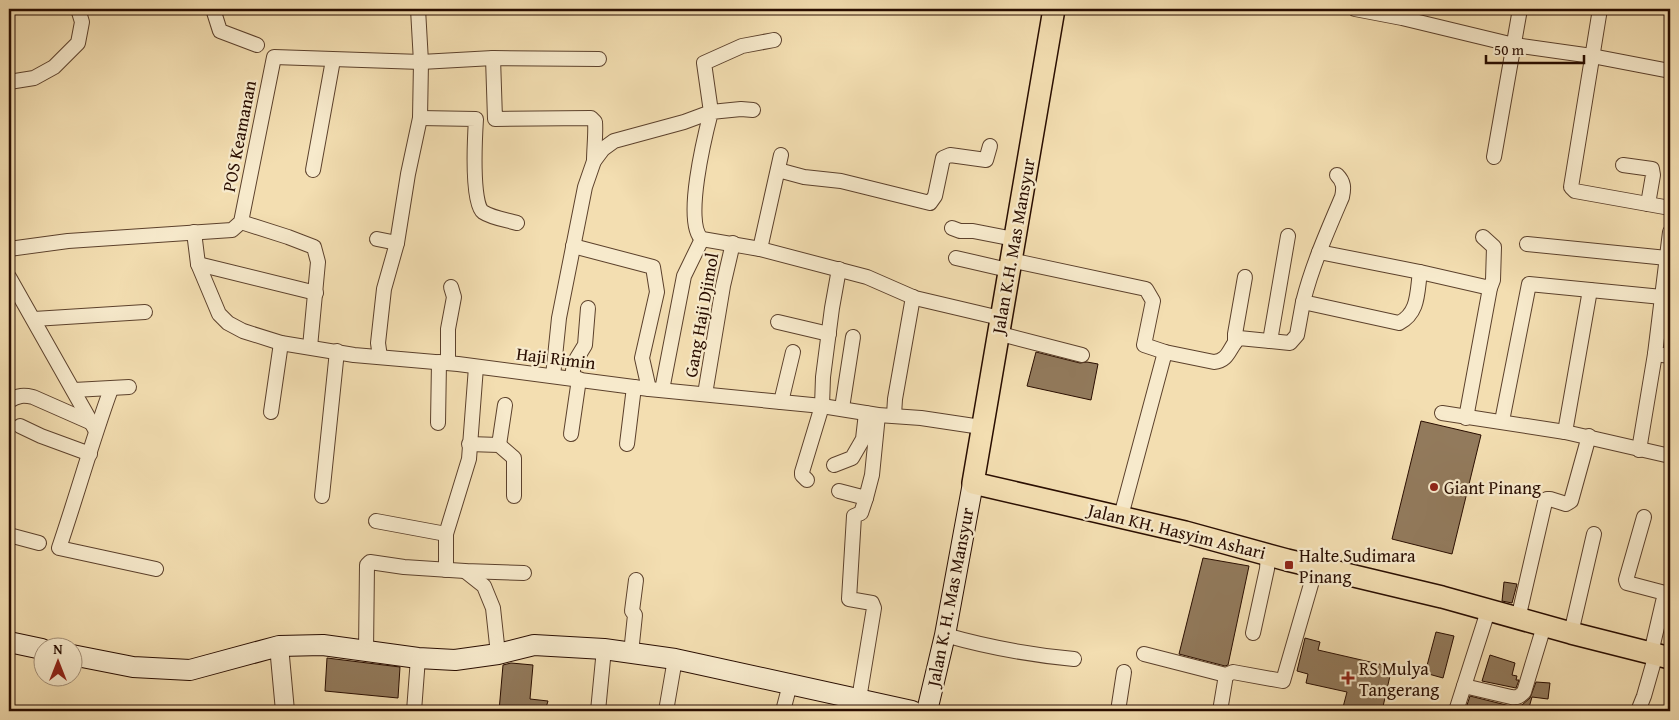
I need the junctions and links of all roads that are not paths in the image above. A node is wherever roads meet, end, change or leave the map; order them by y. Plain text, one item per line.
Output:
1 (78, 9) edge
2 (213, 9) edge
3 (418, 9) edge
4 (1054, 9) edge
5 (1356, 9) edge
6 (1520, 9) edge
7 (1600, 9) edge
8 (1403, 13) edge
9 (774, 40) dead end
10 (257, 45) dead end
11 (1514, 45) junction
12 (1592, 56) junction
13 (493, 58) junction
14 (599, 59) dead end
15 (333, 60) junction
16 (421, 62) junction
17 (1670, 71) edge
18 (9, 82) edge
19 (753, 110) dead end
20 (711, 112) junction
21 (420, 118) junction
22 (990, 146) dead end
23 (780, 155) dead end
24 (1494, 157) dead end
25 (594, 161) junction
26 (1623, 165) dead end
27 (313, 170) dead end
28 (778, 170) junction
29 (1337, 175) dead end
30 (1648, 204) junction
31 (1670, 208) edge
32 (241, 222) junction
33 (517, 223) dead end
34 (952, 228) dead end
35 (188, 232) junction
36 (1670, 232) edge
37 (1288, 236) dead end
38 (1483, 237) dead end
39 (378, 239) dead end
40 (702, 239) junction
41 (1014, 239) junction
42 (397, 243) junction
43 (733, 243) junction
44 (1527, 244) dead end
45 (573, 246) junction
46 (760, 248) junction
47 (9, 249) edge
48 (1319, 252) junction
49 (956, 258) dead end
50 (1667, 258) junction
51 (198, 264) junction
52 (1009, 265) junction
53 (839, 269) junction
54 (1420, 272) junction
55 (9, 277) edge
56 (1246, 277) dead end
57 (450, 287) dead end
58 (1490, 288) junction
59 (1590, 290) junction
60 (316, 293) junction
61 (913, 297) junction
62 (1662, 297) junction
63 (1303, 302) junction
64 (588, 308) dead end
65 (145, 312) dead end
66 (34, 319) junction
67 (778, 322) dead end
68 (999, 325) junction
69 (829, 334) junction
70 (853, 337) dead end
71 (1270, 341) junction
72 (1235, 342) junction
73 (281, 343) junction
74 (310, 346) junction
75 (336, 351) junction
76 (793, 352) dead end
77 (1165, 352) junction
78 (1655, 354) junction
79 (1082, 355) dead end
80 (1670, 356) edge
81 (380, 357) junction
82 (444, 363) junction
83 (476, 366) junction
84 (553, 376) junction
85 (576, 379) junction
86 (129, 387) dead end
87 (634, 387) junction
88 (111, 389) junction
89 (74, 390) junction
90 (656, 390) junction
91 (705, 394) junction
92 (9, 401) edge
93 (781, 402) junction
94 (505, 405) dead end
95 (822, 406) junction
96 (842, 408) junction
97 (271, 412) dead end
98 (1442, 413) dead end
99 (872, 414) junction
100 (894, 416) junction
101 (1466, 418) junction
102 (1502, 421) junction
103 (438, 423) dead end
104 (20, 426) dead end
105 (94, 427) junction
106 (981, 427) junction
107 (1565, 432) junction
108 (571, 434) dead end
109 (1589, 436) junction
110 (469, 444) junction
111 (627, 444) dead end
112 (499, 445) junction
113 (1639, 450) junction
114 (90, 454) junction
115 (1670, 456) edge
116 (834, 465) dead end
117 (807, 480) dead end
118 (973, 483) junction
119 (839, 491) dead end
120 (322, 496) dead end
121 (514, 496) dead end
122 (866, 498) junction
123 (1121, 516) junction
124 (1644, 517) dead end
125 (376, 521) dead end
126 (446, 534) junction
127 (1594, 534) dead end
128 (9, 535) edge
129 (39, 542) dead end
130 (1268, 554) junction
131 (1316, 567) junction
132 (156, 569) dead end
133 (446, 570) junction
134 (465, 571) junction
135 (524, 573) dead end
136 (636, 580) dead end
137 (1488, 611) junction
138 (1518, 619) junction
139 (1544, 626) junction
140 (1253, 633) dead end
141 (1571, 633) junction
142 (945, 635) junction
143 (9, 642) edge
144 (32, 647) edge
145 (270, 649) junction
146 (604, 649) junction
147 (366, 651) junction
148 (631, 653) junction
149 (498, 654) junction
150 (1144, 654) dead end
151 (1659, 655) edge
152 (82, 657) edge
153 (418, 658) junction
154 (675, 659) junction
155 (1074, 659) dead end
156 (1124, 672) dead end
157 (1226, 675) junction
158 (790, 684) junction
159 (1464, 686) junction
160 (860, 699) junction
161 (285, 711) edge
162 (414, 711) edge
163 (598, 711) edge
164 (666, 711) edge
165 (783, 711) edge
166 (912, 711) edge
167 (927, 711) edge
168 (1118, 711) edge
169 (1220, 711) edge
170 (1456, 711) edge
171 (1638, 711) edge

1 - 18 street
2 - 10 street
3 - 16 street
4 - 41 main road, Jalan K.H. Mas Mansyur
5 - 8 street
6 - 11 street
7 - 12 street
8 - 11 street
9 - 20 street
11 - 12 street
11 - 24 street
12 - 17 street
12 - 30 street
13 - 14 street
13 - 16 street
13 - 25 street
15 - 16 street
15 - 27 street
15 - 32 street, POS Keamanan
16 - 21 street
19 - 20 street
20 - 25 street
20 - 40 street
21 - 33 street
21 - 42 street
22 - 28 street
23 - 28 street
25 - 45 street
26 - 30 street
28 - 46 street
29 - 48 street
30 - 31 street
32 - 35 street
32 - 60 street
34 - 41 street
35 - 47 street
35 - 51 street, Haji Rimin
36 - 50 street
37 - 71 street
38 - 58 street
39 - 42 street
40 - 43 street
40 - 90 street
41 - 52 main road, Jalan K.H. Mas Mansyur
42 - 81 street
43 - 46 street
43 - 91 street, Gang Haji Djimol
44 - 50 street
45 - 84 street
45 - 90 street
46 - 53 street
48 - 54 street
48 - 63 street
49 - 52 street
50 - 62 street
51 - 60 street
51 - 73 street, Haji Rimin
52 - 68 main road, Jalan K.H. Mas Mansyur
52 - 77 street
53 - 61 street
53 - 69 street
54 - 58 street
54 - 63 street
55 - 66 street
56 - 72 street
57 - 82 street
58 - 101 street
59 - 62 street
59 - 102 street
59 - 107 street
60 - 74 street
61 - 68 street
61 - 100 street
62 - 78 street
63 - 71 street
64 - 85 street
65 - 66 street
66 - 89 street
67 - 69 street
68 - 79 street
68 - 106 main road, Jalan K.H. Mas Mansyur
69 - 95 street
70 - 96 street
71 - 72 street
72 - 77 street
73 - 74 street, Haji Rimin
73 - 97 street
74 - 75 street, Haji Rimin
75 - 81 street, Haji Rimin
75 - 120 street
76 - 93 street
77 - 123 street
78 - 80 street
78 - 113 street
81 - 82 street, Haji Rimin
82 - 83 street, Haji Rimin
82 - 103 street
83 - 84 street, Haji Rimin
83 - 110 street
84 - 85 street, Haji Rimin
85 - 87 street, Haji Rimin
85 - 108 street
86 - 88 street
87 - 90 street, Haji Rimin
87 - 111 street
88 - 89 street
88 - 105 street
89 - 105 street
90 - 91 street, Haji Rimin
91 - 93 street, Haji Rimin
92 - 105 street
93 - 95 street, Haji Rimin
94 - 112 street
95 - 96 street, Haji Rimin
95 - 117 street
96 - 99 street, Haji Rimin
98 - 101 street
99 - 100 street, Haji Rimin
99 - 116 street
99 - 122 street
100 - 106 street, Haji Rimin
101 - 102 street
102 - 107 street
104 - 114 street
105 - 114 street
106 - 118 main road, Jalan K.H. Mas Mansyur
107 - 109 street
109 - 113 street
109 - 138 street
110 - 112 street
110 - 126 street
112 - 121 street
113 - 115 street
114 - 132 street
118 - 123 main road, Jalan KH. Hasyim Ashari
118 - 142 main road, Jalan K. H. Mas Mansyur
119 - 122 street
122 - 160 street
123 - 130 main road, Jalan KH. Hasyim Ashari
124 - 151 street
125 - 126 street
126 - 133 street
127 - 141 street
128 - 129 street
130 - 131 main road, Jalan KH. Hasyim Ashari
130 - 140 street
131 - 137 main road, Jalan KH. Hasyim Ashari
131 - 157 street
133 - 134 street
133 - 147 street
134 - 135 street
134 - 149 street
136 - 148 street
137 - 138 main road, Jalan KH. Hasyim Ashari
137 - 159 street
138 - 139 main road, Jalan KH. Hasyim Ashari
139 - 141 main road, Jalan KH. Hasyim Ashari
139 - 159 street
141 - 151 main road, Jalan KH. Hasyim Ashari
142 - 155 street
142 - 167 main road, Jalan K. H. Mas Mansyur
143 - 144 main road
145 - 147 main road
145 - 152 main road
145 - 161 street
146 - 148 main road
146 - 149 main road
146 - 163 street
147 - 153 main road
148 - 154 main road
149 - 153 main road
150 - 157 street
151 - 171 street
153 - 162 street
154 - 158 main road
154 - 164 street
156 - 168 street
157 - 169 street
158 - 160 main road
158 - 165 street
159 - 170 street
160 - 166 main road

